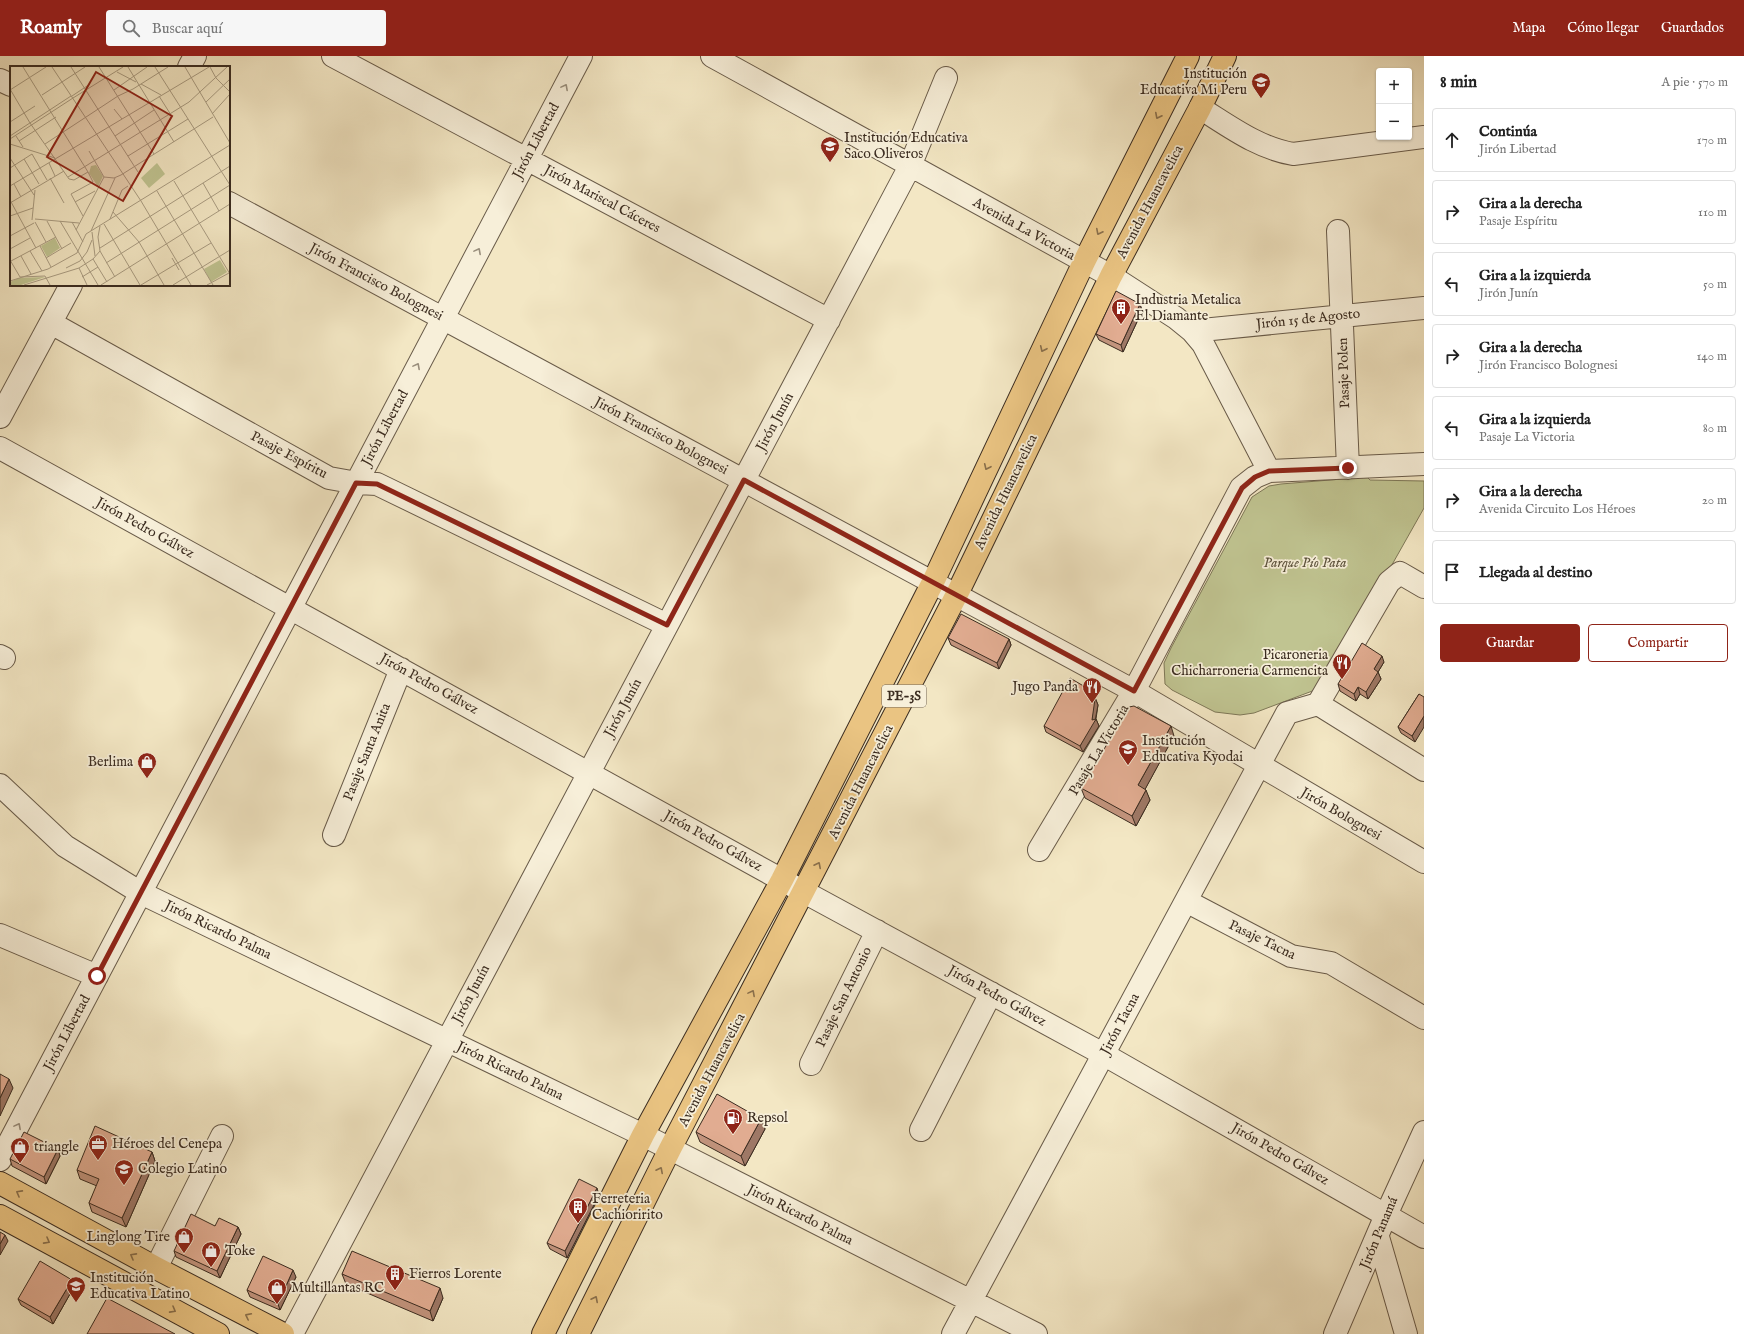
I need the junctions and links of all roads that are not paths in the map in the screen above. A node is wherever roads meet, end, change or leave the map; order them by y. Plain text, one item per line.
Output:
1 (196, 56) edge
2 (332, 56) edge
3 (581, 56) edge
4 (712, 56) edge
5 (1188, 56) edge
6 (1225, 56) edge
7 (191, 66) edge
8 (946, 78) dead end
9 (0, 80) edge
10 (10, 85) edge
11 (1200, 108) junction
12 (1424, 137) edge
13 (526, 159) junction
14 (910, 166) junction
15 (230, 204) edge
16 (1338, 231) dead end
17 (1084, 262) junction
18 (1111, 276) junction
19 (70, 286) edge
20 (1424, 308) edge
21 (1341, 316) junction
22 (443, 318) junction
23 (829, 320) junction
24 (51, 323) junction
25 (1192, 331) junction
26 (0, 417) edge
27 (0, 448) edge
28 (1424, 464) edge
29 (1348, 468) junction
30 (1269, 471) junction
31 (744, 480) junction
32 (356, 483) junction
33 (933, 582) junction
34 (1424, 587) edge
35 (957, 594) junction
36 (291, 608) junction
37 (667, 625) junction
38 (401, 669) junction
39 (1134, 691) junction
40 (1318, 704) junction
41 (1259, 766) junction
42 (1424, 770) edge
43 (589, 772) junction
44 (0, 784) edge
45 (334, 835) dead end
46 (1039, 850) dead end
47 (1424, 862) edge
48 (782, 880) junction
49 (804, 892) junction
50 (141, 893) junction
51 (1186, 901) junction
52 (877, 931) junction
53 (0, 935) edge
54 (97, 976) junction
55 (992, 993) junction
56 (1424, 1018) edge
57 (447, 1040) junction
58 (1103, 1054) junction
59 (811, 1064) dead end
60 (921, 1130) dead end
61 (1424, 1132) edge
62 (643, 1135) junction
63 (222, 1136) dead end
64 (670, 1149) junction
65 (0, 1160) edge
66 (0, 1183) edge
67 (1386, 1215) junction
68 (0, 1216) edge
69 (1378, 1237) junction
70 (1424, 1237) edge
71 (156, 1268) junction
72 (971, 1301) junction
73 (218, 1334) edge
74 (283, 1334) edge
75 (292, 1334) edge
76 (543, 1334) edge
77 (578, 1334) edge
78 (953, 1334) edge
79 (1036, 1334) edge
80 (1335, 1334) edge
81 (1406, 1334) edge

1 - 7 street
2 - 13 street, Jirón Mariscal Cáceres
13 -> 3 street, Jirón Libertad
4 - 14 street, Avenida La Victoria
5 -> 17 main road, Avenida Huancavelica / PE-3S
6 - 11 main road, Avenida Huancavelica / PE-3S
8 - 14 street, Jirón Junín
9 - 10 street
11 - 12 street
11 - 18 main road, Avenida Huancavelica / PE-3S
22 -> 13 street, Jirón Libertad
13 - 23 street, Jirón Mariscal Cáceres
14 - 17 street, Avenida La Victoria
14 - 23 street, Jirón Junín
15 - 22 street, Jirón Francisco Bolognesi
16 - 21 street, Pasaje Polen
17 - 18 street, Avenida La Victoria
17 -> 33 main road, Avenida Huancavelica / PE-3S
18 - 25 street, Avenida La Victoria
18 - 35 main road, Avenida Huancavelica / PE-3S
19 - 24 street
20 - 21 street, Jirón 15 de Agosto
21 - 25 street, Jirón 15 de Agosto
21 - 29 street, Pasaje Polen
22 - 31 street, Jirón Francisco Bolognesi
32 -> 22 street, Jirón Libertad
23 - 31 street, Jirón Junín
24 - 26 street
24 - 32 street, Pasaje Espíritu
25 - 30 street, Avenida La Victoria
27 - 36 street, Jirón Pedro Gálvez
28 - 29 street
29 - 30 street
30 - 39 street, Pasaje La Victoria
31 - 33 street, Jirón Francisco Bolognesi
31 - 37 street, Jirón Junín
32 - 36 street, Jirón Libertad
32 - 37 street, Pasaje Espíritu
33 - 35 street, Jirón Francisco Bolognesi
33 - 48 main road, Avenida Huancavelica / PE-3S
34 - 40 street
35 - 39 street, Jirón Francisco Bolognesi
49 -> 35 main road, Avenida Huancavelica / PE-3S
36 - 38 street, Jirón Pedro Gálvez
36 - 50 street, Jirón Libertad
37 - 43 street, Jirón Junín
38 - 43 street, Jirón Pedro Gálvez
38 - 45 street, Pasaje Santa Anita
39 - 41 street, Jirón Francisco Bolognesi
39 - 46 street, Pasaje La Victoria
40 - 41 street, Jirón Tacna
40 - 42 street
41 - 47 street, Jirón Bolognesi
41 - 51 street, Jirón Tacna
43 - 48 street, Jirón Pedro Gálvez
43 - 57 street, Jirón Junín
44 - 50 street, Jirón Ricardo Palma
48 - 49 street, Jirón Pedro Gálvez
48 - 62 main road, Avenida Huancavelica / PE-3S
49 - 52 street, Jirón Pedro Gálvez
64 -> 49 main road, Avenida Huancavelica / PE-3S
50 - 54 street, Jirón Libertad
50 - 57 street, Jirón Ricardo Palma
51 - 56 street, Pasaje Tacna
51 - 58 street, Jirón Tacna
52 - 55 street, Jirón Pedro Gálvez
52 - 59 street, Pasaje San Antonio
53 - 54 street
65 -> 54 street, Jirón Libertad
55 - 58 street, Jirón Pedro Gálvez
55 - 60 street
57 - 62 street, Jirón Ricardo Palma
57 - 75 street, Jirón Junín
58 - 67 street, Jirón Pedro Gálvez
58 - 72 street, Jirón Tacna
61 - 67 street, Jirón Panamá
62 - 64 street, Jirón Ricardo Palma
62 - 76 main road, Avenida Huancavelica / PE-3S
63 - 71 street
64 - 72 street, Jirón Ricardo Palma
77 -> 64 main road, Avenida Huancavelica / PE-3S
71 -> 66 main road
67 - 69 street, Jirón Panamá
67 - 70 street, Jirón Pedro Gálvez
68 -> 73 main road
69 - 80 street, Jirón Panamá
69 - 81 street
74 -> 71 main road
72 - 78 street, Jirón Tacna
72 - 79 street, Jirón Ricardo Palma

